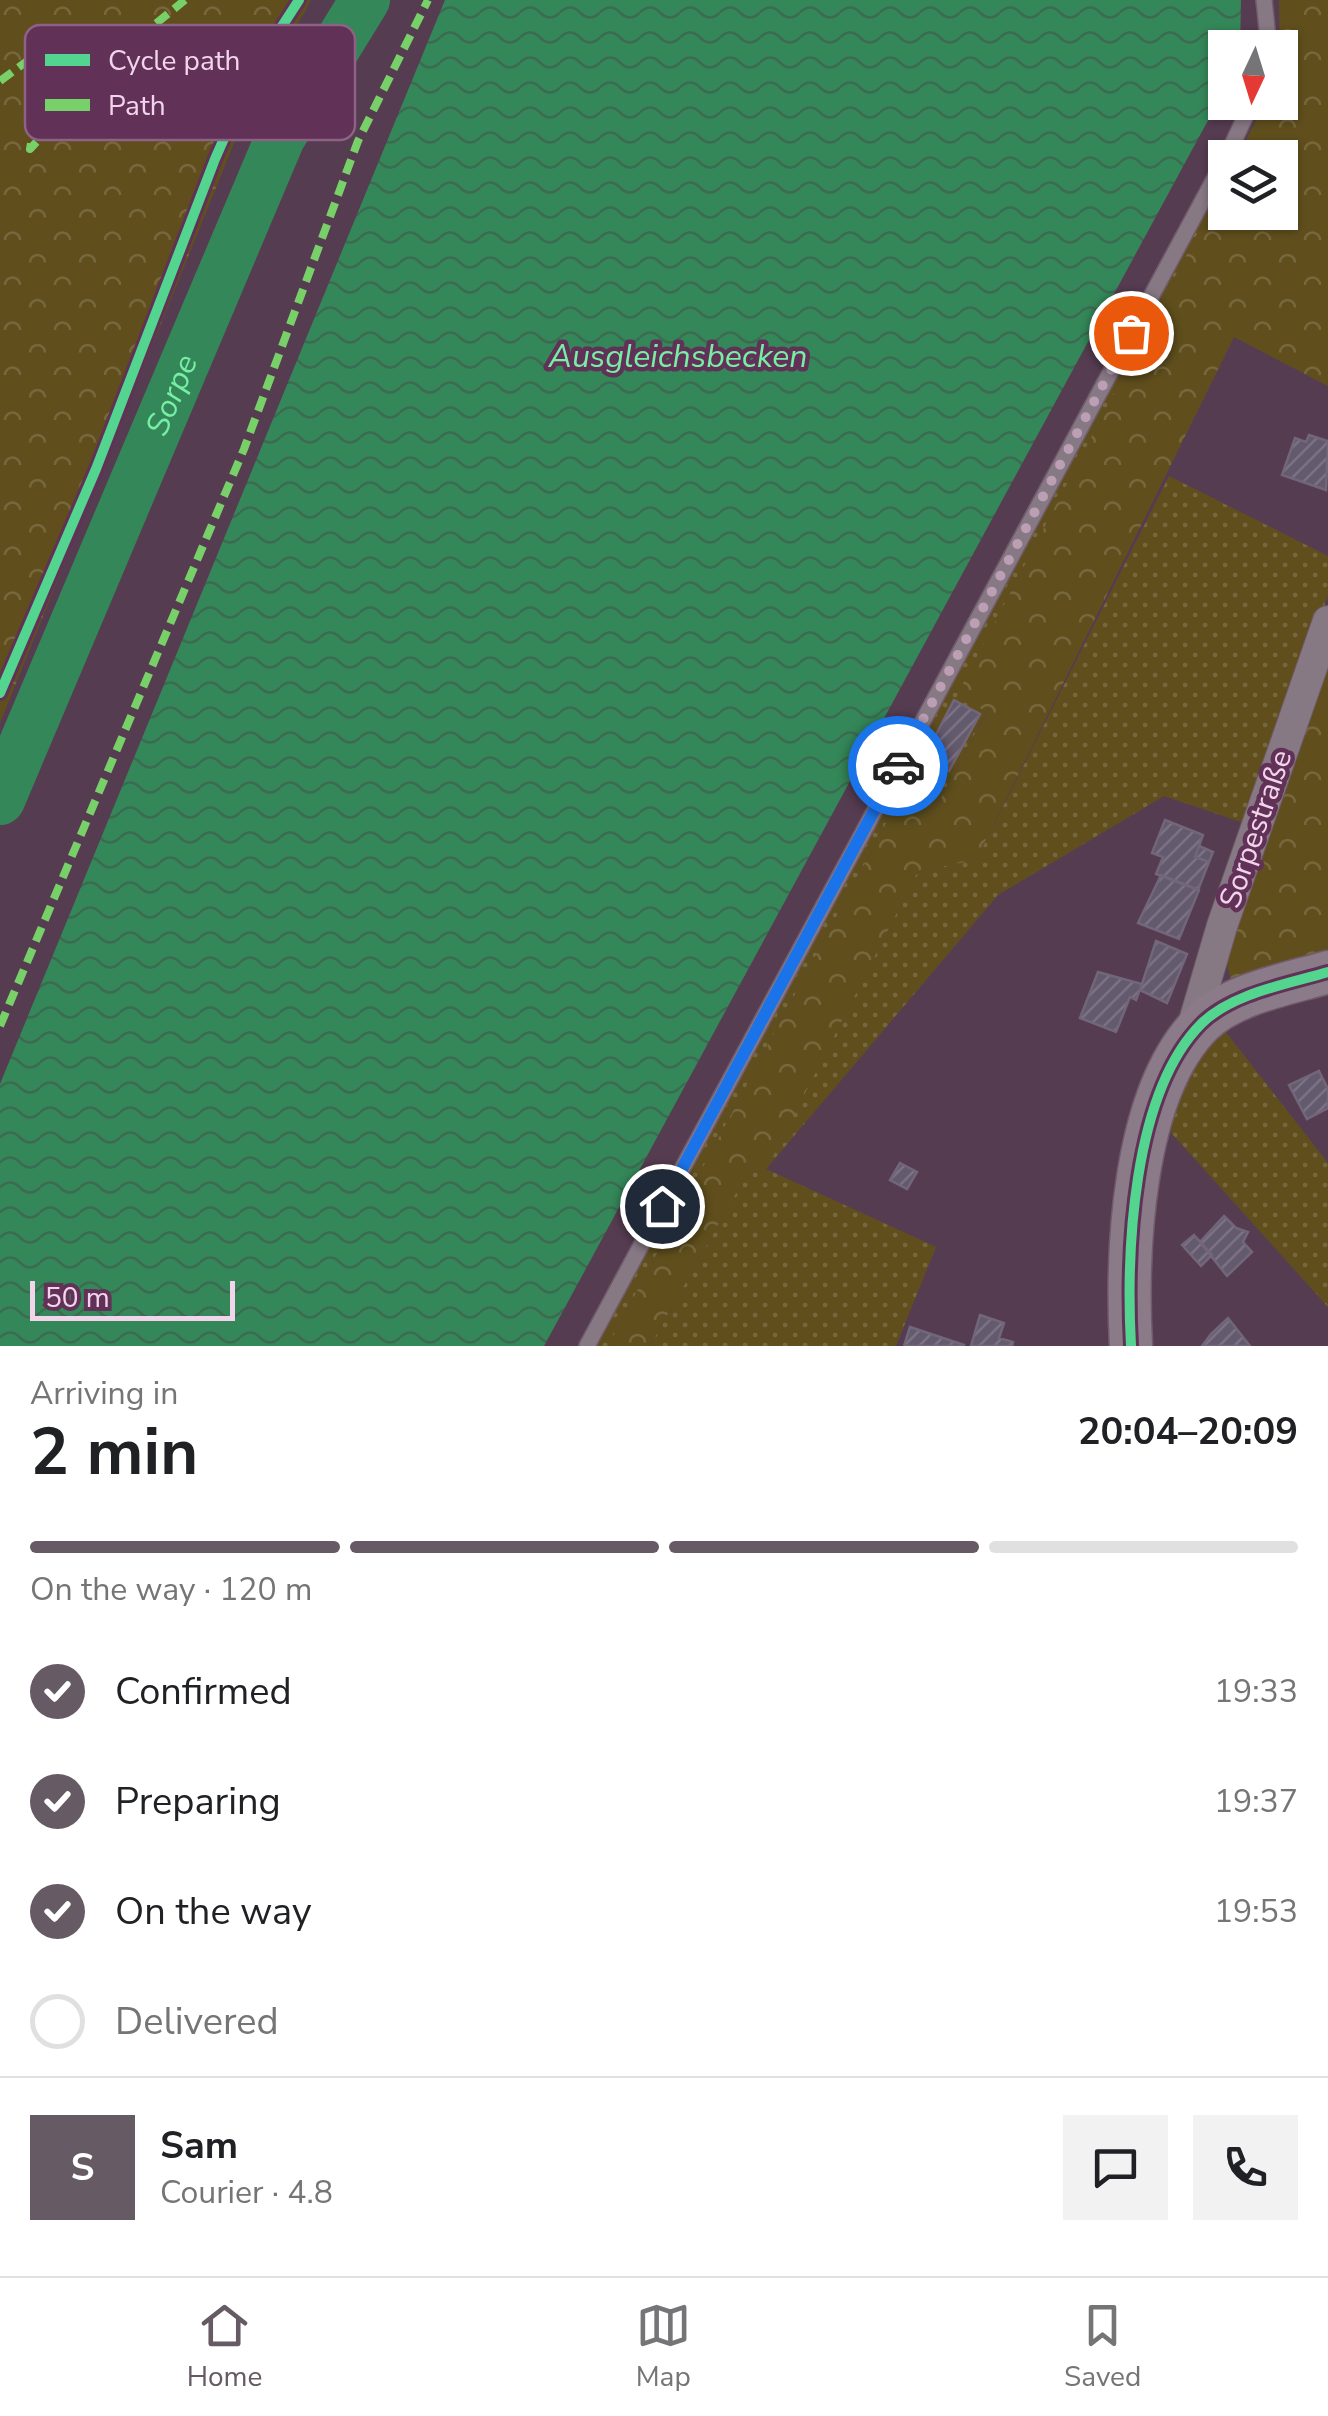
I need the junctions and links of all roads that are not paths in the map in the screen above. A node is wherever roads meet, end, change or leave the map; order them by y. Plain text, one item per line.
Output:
1 (1264, 0) edge
2 (1267, 30) edge
3 (1208, 190) edge
4 (1328, 621) edge
5 (1328, 972) edge
6 (1189, 1040) junction
7 (587, 1346) edge
8 (1131, 1346) edge

1 - 2 lane
3 - 7 lane
4 - 6 street, Sorpestraße
5 - 6 street, Sorpestraße
6 - 8 street, Sorpestraße

